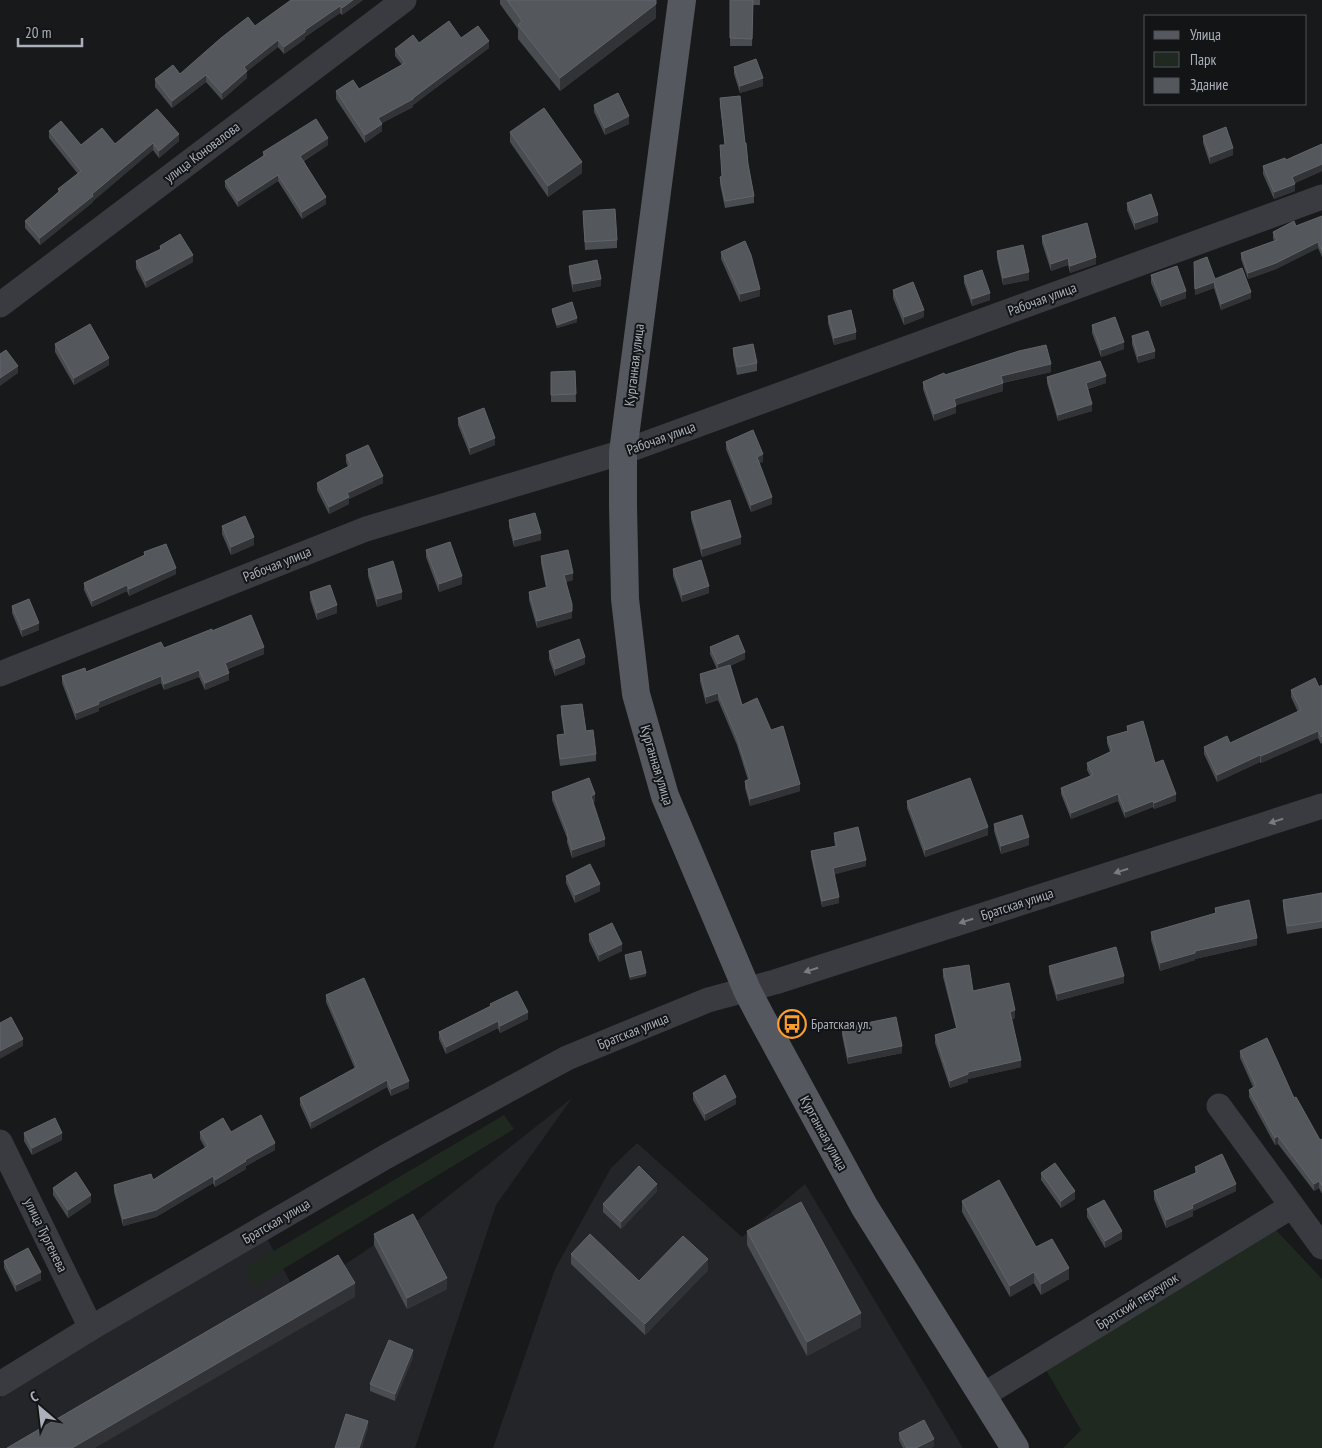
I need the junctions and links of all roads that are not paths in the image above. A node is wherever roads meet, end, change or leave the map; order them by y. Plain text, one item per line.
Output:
1 (404, 0) edge
2 (682, 0) edge
3 (1322, 197) edge
4 (0, 305) edge
5 (623, 452) junction
6 (0, 674) edge
7 (1322, 806) edge
8 (747, 990) junction
9 (1219, 1106) dead end
10 (0, 1142) edge
11 (1292, 1206) junction
12 (1322, 1247) edge
13 (91, 1328) junction
14 (0, 1384) edge
15 (982, 1396) junction
16 (1015, 1448) edge

1 - 4 street, улица Коновалова
2 - 5 main road, Курганная улица
3 - 5 street, Рабочая улица
5 - 6 street, Рабочая улица
5 - 8 main road, Курганная улица
7 -> 8 street, Братская улица
8 - 13 street, Братская улица
8 - 15 main road, Курганная улица
9 - 11 street
10 - 13 street, улица Тургенева
11 - 12 street
11 - 15 street, Братский переулок
13 - 14 street, Братская улица
15 - 16 main road, Курганная улица

